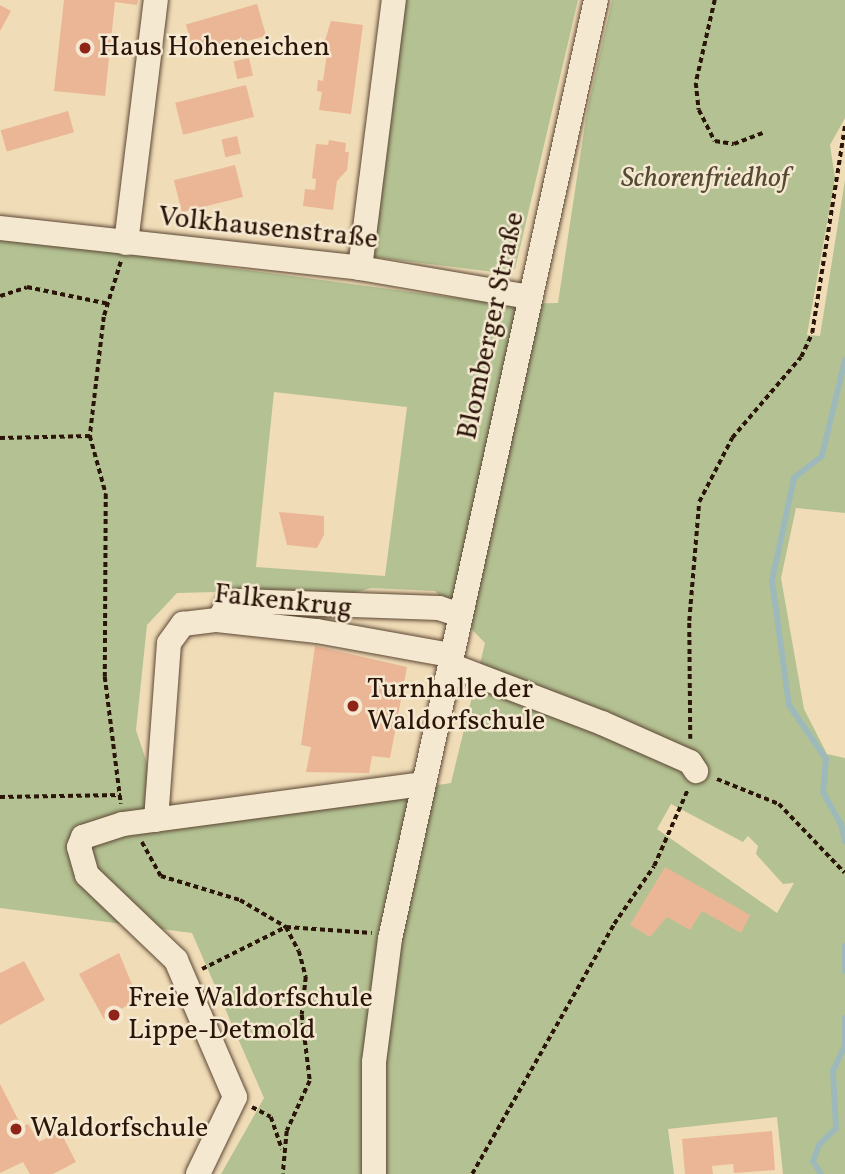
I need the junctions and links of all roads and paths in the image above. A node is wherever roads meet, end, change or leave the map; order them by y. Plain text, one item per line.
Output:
1 (156, 0) edge
2 (394, 0) edge
3 (596, 0) edge
4 (715, 0) edge
5 (845, 124) edge
6 (763, 133) dead end
7 (0, 228) edge
8 (126, 243) junction
9 (360, 268) junction
10 (0, 296) edge
11 (528, 297) junction
12 (109, 304) junction
13 (90, 436) junction
14 (0, 438) edge
15 (460, 615) junction
16 (219, 620) junction
17 (451, 660) junction
18 (693, 766) junction
19 (424, 784) junction
20 (121, 794) junction
21 (0, 797) edge
22 (156, 820) junction
23 (123, 824) junction
24 (845, 873) edge
25 (286, 927) junction
26 (390, 939) junction
27 (182, 973) junction
28 (258, 1109) dead end
29 (282, 1154) junction
30 (198, 1174) edge
31 (283, 1174) edge
32 (374, 1174) edge
33 (472, 1174) edge

1 - 8 street
2 - 9 street
3 - 11 street, Blomberger Straße
4 - 6 path
5 - 18 path
7 - 8 street, Volkhausenstraße
8 - 9 street, Volkhausenstraße
8 - 12 path
9 - 11 street, Volkhausenstraße
10 - 12 path
11 - 15 street, Blomberger Straße
12 - 13 path
13 - 14 path
13 - 20 path
15 - 16 street
15 - 17 street, Blomberger Straße
16 - 17 street, Falkenkrug
16 - 22 street, Falkenkrug
17 - 18 street
17 - 19 street, Blomberger Straße
18 - 24 path
18 - 33 path
19 - 22 street
19 - 26 street, Blomberger Straße
20 - 21 path
20 - 23 path
22 - 23 street
23 - 25 path
23 - 27 street
25 - 26 path
25 - 27 path
25 - 29 path
26 - 32 street, Blomberger Straße
27 - 30 street
28 - 29 path
29 - 31 path

